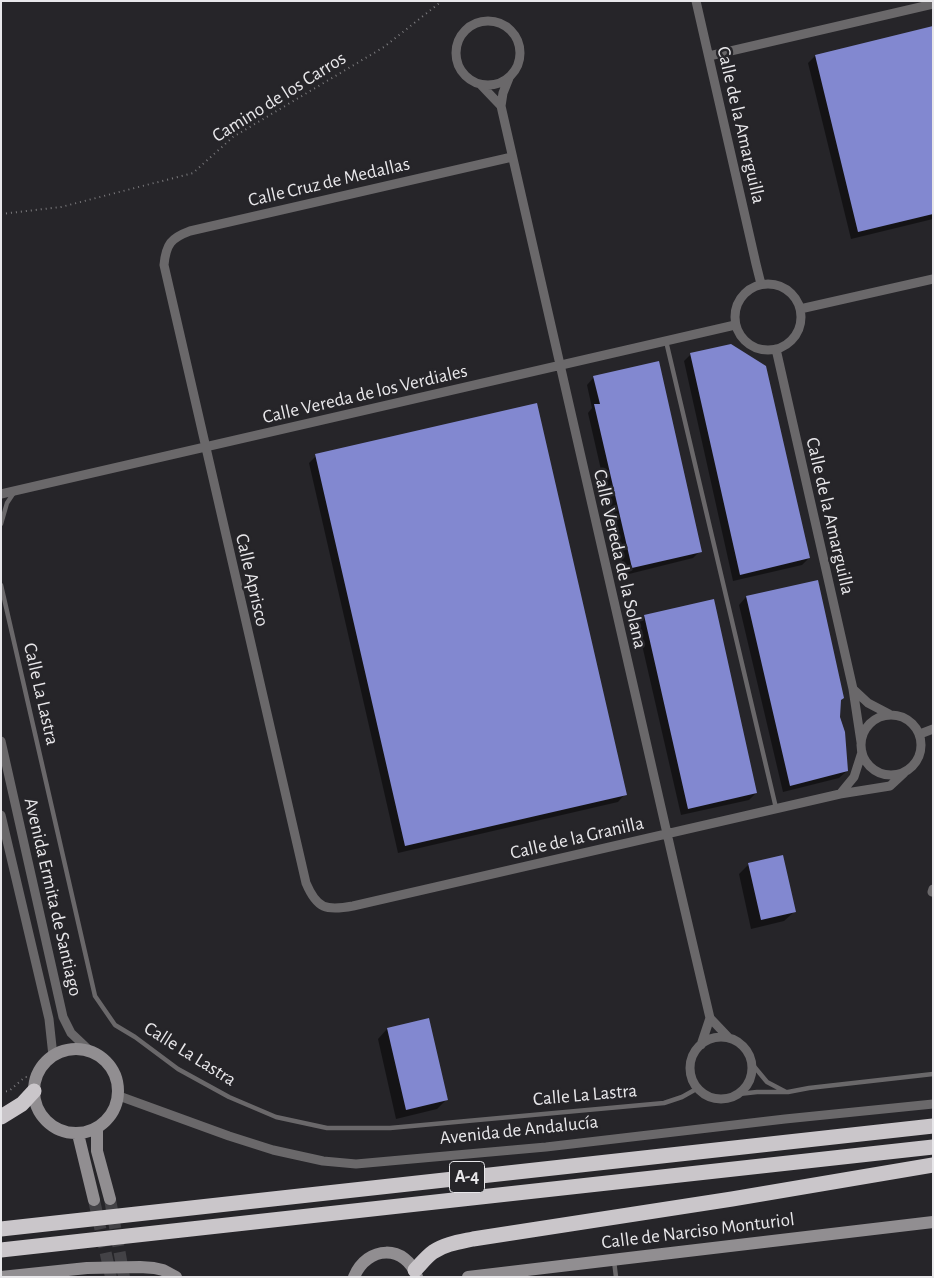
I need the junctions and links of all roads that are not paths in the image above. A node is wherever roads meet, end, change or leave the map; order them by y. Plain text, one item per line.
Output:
1 (696, 1) edge
2 (933, 4) edge
3 (709, 56) junction
4 (509, 78) junction
5 (481, 85) junction
6 (501, 106) junction
7 (512, 157) junction
8 (165, 256) joint
9 (933, 279) edge
10 (761, 284) junction
11 (800, 309) junction
12 (735, 325) junction
13 (666, 341) junction
14 (776, 349) junction
15 (560, 365) junction
16 (206, 447) junction
17 (16, 490) junction
18 (1, 494) edge
19 (1, 524) edge
20 (1, 585) edge
21 (853, 689) junction
22 (889, 714) junction
23 (933, 729) edge
24 (920, 734) junction
25 (1, 742) edge
26 (861, 742) junction
27 (862, 752) junction
28 (904, 772) junction
29 (840, 794) junction
30 (776, 808) junction
31 (1, 815) edge
32 (667, 833) junction
33 (321, 906) joint
34 (710, 1018) junction
35 (729, 1038) junction
36 (701, 1045) junction
37 (90, 1051) junction
38 (53, 1056) junction
39 (752, 1064) junction
40 (933, 1074) edge
41 (35, 1084) junction
42 (698, 1088) junction
43 (788, 1092) junction
44 (739, 1094) junction
45 (119, 1096) junction
46 (933, 1104) edge
47 (1, 1117) edge
48 (933, 1126) edge
49 (97, 1128) junction
50 (78, 1134) junction
51 (933, 1147) edge
52 (933, 1165) edge
53 (110, 1199) tunnel mouth
54 (94, 1200) tunnel mouth
55 (933, 1222) edge
56 (1, 1229) edge
57 (1, 1250) edge
58 (613, 1260) junction
59 (416, 1273) edge
60 (1, 1276) edge
61 (176, 1277) edge
62 (354, 1277) edge
63 (468, 1277) edge
64 (616, 1277) edge

1 - 3 street, Calle de la Amarguilla
2 - 3 street
3 - 10 street, Calle de la Amarguilla
4 - 5 street
4 - 5 street
4 - 6 street, Calle Vereda de la Solana
5 - 6 street
6 - 7 street, Calle Vereda de la Solana
7 - 8 street, Calle Cruz de Medallas
7 - 15 street, Calle Vereda de la Solana
8 - 16 street, Calle Aprisco
9 - 11 street
10 - 11 street
10 - 12 street
11 - 14 street
12 - 13 street, Calle Vereda de los Verdiales
12 - 14 street
13 - 15 street, Calle Vereda de los Verdiales
13 - 30 lane
14 - 21 street, Calle de la Amarguilla
15 - 16 street, Calle Vereda de los Verdiales
15 - 32 street, Calle Vereda de la Solana
16 - 17 street, Calle Vereda de los Verdiales
16 - 33 street, Calle Aprisco
17 - 18 street, Calle Vereda de los Verdiales
17 - 19 lane
20 - 42 lane, Calle La Lastra
21 - 22 street
21 - 26 street, Calle de la Amarguilla
22 - 24 street
22 - 26 street
23 - 24 street
24 - 28 street
25 - 37 street, Avenida Ermita de Santiago
26 - 27 street
27 - 28 street
27 - 29 street
28 - 29 street, Calle de la Granilla
29 - 30 street, Calle de la Granilla
30 - 32 street, Calle de la Granilla
31 - 38 street, Avenida Ermita de Santiago
32 - 33 street, Calle de la Granilla
32 - 34 street, Calle Vereda de la Solana
34 - 35 street
34 - 36 street
35 - 36 street
35 - 39 street
36 - 42 street
37 - 38 street
37 - 45 street
38 - 41 street
39 - 43 lane
39 - 44 street
40 - 43 lane
41 - 47 highway
41 - 50 street
42 - 44 street
43 - 44 lane
45 - 46 street, Avenida de Andalucía
45 - 49 street
48 - 56 highway, A-4
49 - 50 street
49 - 53 street
50 - 54 street
51 - 57 highway, A-4
52 - 59 highway
55 - 58 street, Calle de Narciso Monturiol
58 - 63 street, Calle de Narciso Monturiol
58 - 64 lane
59 - 62 street
60 - 61 street

